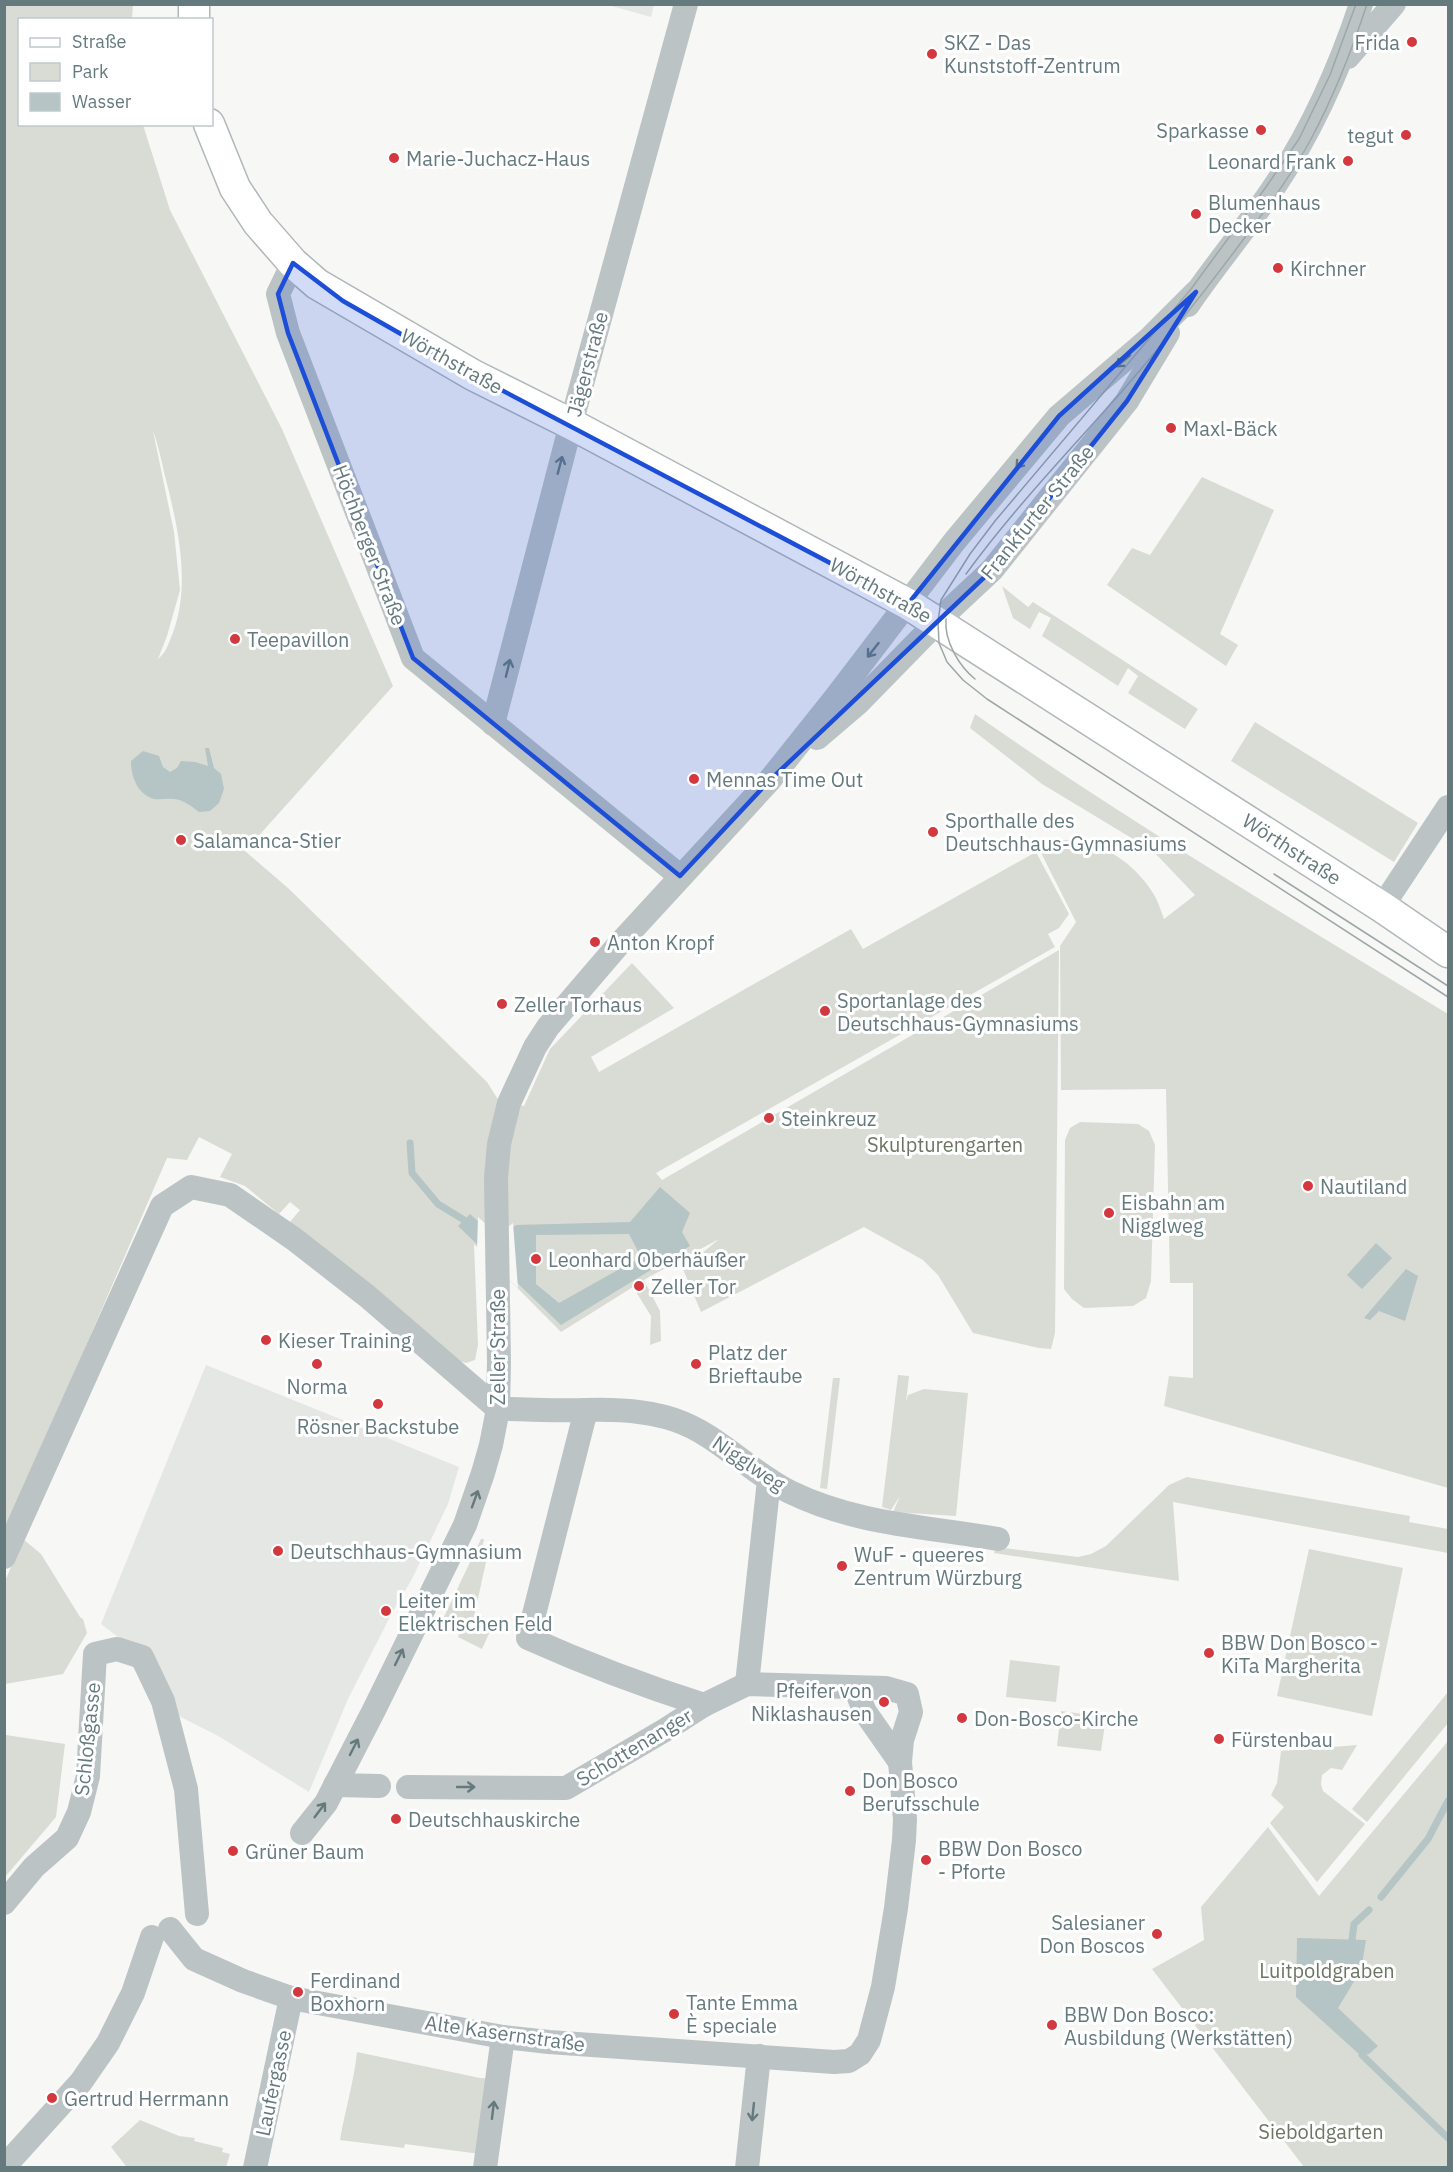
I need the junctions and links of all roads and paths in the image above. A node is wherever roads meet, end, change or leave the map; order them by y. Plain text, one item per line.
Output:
1 (686, 4) edge
2 (1361, 4) edge
3 (1394, 4) edge
4 (1335, 77) junction
5 (210, 126) edge
6 (293, 263) junction
7 (1196, 292) junction
8 (571, 424) junction
9 (908, 604) junction
10 (938, 622) junction
11 (494, 724) junction
12 (769, 781) junction
13 (1449, 807) edge
14 (680, 876) junction
15 (1382, 907) junction
16 (1449, 952) edge
17 (498, 1409) junction
18 (586, 1410) junction
19 (769, 1480) junction
20 (998, 1539) dead end
21 (4, 1557) edge
22 (747, 1684) junction
23 (855, 1688) junction
24 (704, 1705) junction
25 (900, 1762) junction
26 (335, 1785) junction
27 (379, 1786) dead end
28 (408, 1787) dead end
29 (302, 1833) dead end
30 (4, 1903) edge
31 (197, 1914) dead end
32 (291, 1998) junction
33 (503, 2037) junction
34 (860, 2054) joint
35 (759, 2056) junction
36 (4, 2166) edge
37 (255, 2168) edge
38 (486, 2168) edge
39 (747, 2168) edge

1 - 8 street, Jägerstraße
2 - 4 street, Frankfurter Straße
3 - 4 street
4 - 7 street, Frankfurter Straße
5 - 6 main road
6 - 8 main road, Wörthstraße
6 - 11 street, Höchberger Straße
7 -> 9 street, Frankfurter Straße
7 - 10 street, Frankfurter Straße
8 - 9 main road, Wörthstraße
11 -> 8 street, Jägerstraße
9 - 10 main road, Wörthstraße
9 -> 12 street, Frankfurter Straße
10 - 12 street, Frankfurter Straße
10 - 15 main road, Wörthstraße
11 - 14 street, Höchberger Straße
12 - 14 street, Frankfurter Straße
13 - 15 street
14 - 17 street, Zeller Straße
15 - 16 main road, Wörthstraße
17 - 18 street, Nigglweg
17 - 21 street
26 -> 17 street, Zeller Straße
18 - 19 street, Nigglweg
18 - 24 street
19 - 20 street, Nigglweg
19 - 22 street
22 - 23 street, Schottenanger
22 - 24 street, Schottenanger
23 - 25 street
23 - 25 street, Schottenanger
28 -> 24 street, Schottenanger
25 - 34 street, Schottenanger
26 - 27 street
29 -> 26 street, Zeller Straße
30 - 31 street, Schloßgasse
32 - 33 street, Alte Kasernstraße
32 - 36 street, Alte Kasernstraße
32 - 37 street, Laufergasse
33 - 35 street, Alte Kasernstraße
38 -> 33 street
34 - 35 street, Alte Kasernstraße
35 -> 39 street

